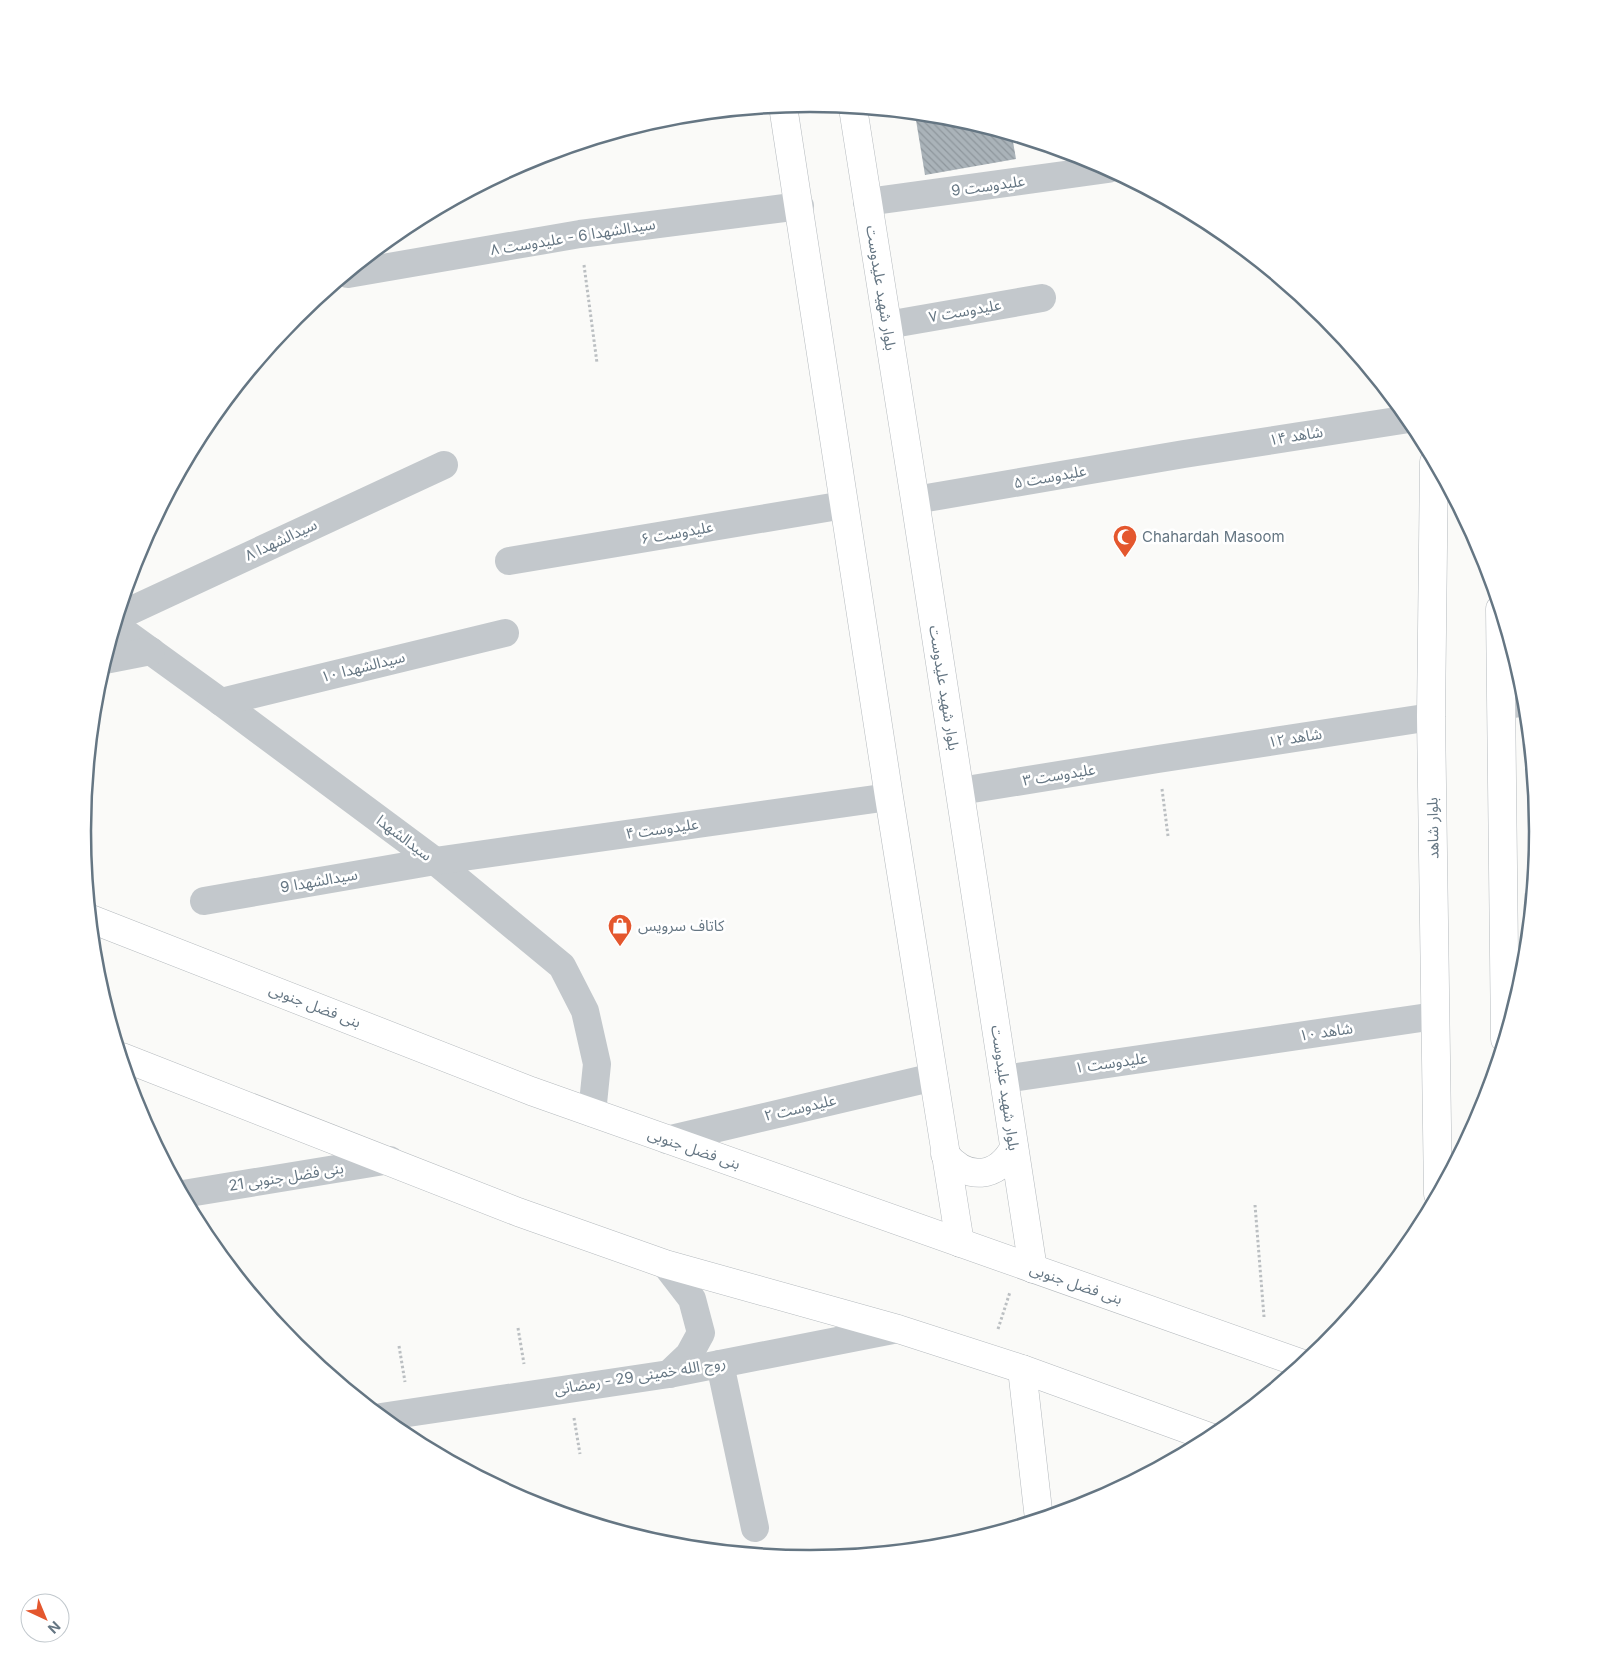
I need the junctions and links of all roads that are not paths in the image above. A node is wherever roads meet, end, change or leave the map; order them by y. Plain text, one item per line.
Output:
1 (784, 113) edge
2 (854, 114) edge
3 (1095, 171) edge
4 (867, 202) junction
5 (800, 206) junction
6 (359, 272) edge
7 (1042, 298) dead end
8 (887, 325) junction
9 (1400, 420) edge
10 (1184, 454) joint
11 (444, 465) dead end
12 (1434, 474) edge
13 (915, 500) junction
14 (844, 505) junction
15 (509, 561) dead end
16 (125, 613) edge
17 (121, 629) edge
18 (505, 633) dead end
19 (1506, 648) edge
20 (151, 651) junction
21 (113, 659) edge
22 (221, 702) junction
23 (1514, 704) edge
24 (1431, 717) junction
25 (1158, 759) joint
26 (960, 791) junction
27 (889, 797) junction
28 (435, 861) junction
29 (204, 900) dead end
30 (97, 921) edge
31 (1509, 1001) edge
32 (1435, 1016) junction
33 (1217, 1048) joint
34 (128, 1059) edge
35 (934, 1077) junction
36 (1004, 1079) junction
37 (592, 1113) junction
38 (667, 1140) junction
39 (1014, 1148) junction
40 (945, 1154) junction
41 (390, 1160) junction
42 (1438, 1182) edge
43 (189, 1193) edge
44 (960, 1243) junction
45 (665, 1264) junction
46 (1026, 1266) junction
47 (898, 1329) junction
48 (1296, 1362) edge
49 (720, 1364) junction
50 (1022, 1369) junction
51 (669, 1374) junction
52 (391, 1415) edge
53 (1202, 1435) edge
54 (1038, 1514) edge
55 (755, 1528) dead end

1 - 5 main road
2 - 4 main road, بلوار شهید علیدوست
3 - 4 street, علیدوست 9
4 - 8 main road, بلوار شهید علیدوست
5 - 6 street, سیدالشهدا 6 - علیدوست ۸
5 - 14 main road
7 - 8 street, علیدوست ۷
8 - 13 main road, بلوار شهید علیدوست
9 - 10 street, شاهد ۱۴
10 - 13 street, علیدوست ۵
11 - 16 street, سیدالشهدا ۸
12 - 24 main road, بلوار شاهد
13 - 26 main road, بلوار شهید علیدوست
14 - 15 street, علیدوست ۶
14 - 27 main road
17 - 20 street, سیدالشهدا
18 - 22 street, سیدالشهدا ۱۰
19 - 23 main road
20 - 21 street
20 - 22 street, سیدالشهدا
22 - 28 street, سیدالشهدا
23 - 31 main road
24 - 25 street, شاهد ۱۲
24 - 32 main road, بلوار شاهد
25 - 26 street, علیدوست ۳
26 - 36 main road, بلوار شهید علیدوست
27 - 28 street, علیدوست ۴
27 - 35 main road
28 - 29 street, سیدالشهدا 9
28 - 37 street, سیدالشهدا
30 - 37 main road, بنی فضل جنوبی
32 - 33 street, شاهد ۱۰
32 - 42 main road, بلوار شاهد
33 - 36 street, علیدوست ۱
34 - 41 main road
35 - 38 street, علیدوست ۲
35 - 40 main road
36 - 39 main road, بلوار شهید علیدوست
37 - 38 main road, بنی فضل جنوبی
38 - 44 main road, بنی فضل جنوبی
39 - 40 main road
39 - 46 main road, بلوار شهید علیدوست
40 - 44 main road
41 - 43 street, بنی فضل جنوبی 21
41 - 45 main road
44 - 46 main road, بنی فضل جنوبی
45 - 47 main road
45 - 51 street
46 - 48 main road, بنی فضل جنوبی
47 - 49 street, روح الله خمینی 29 - رمضانی
47 - 50 main road
49 - 51 street, روح الله خمینی 29 - رمضانی
49 - 55 street
50 - 53 main road
50 - 54 main road
51 - 52 street, روح الله خمینی 29 - رمضانی

